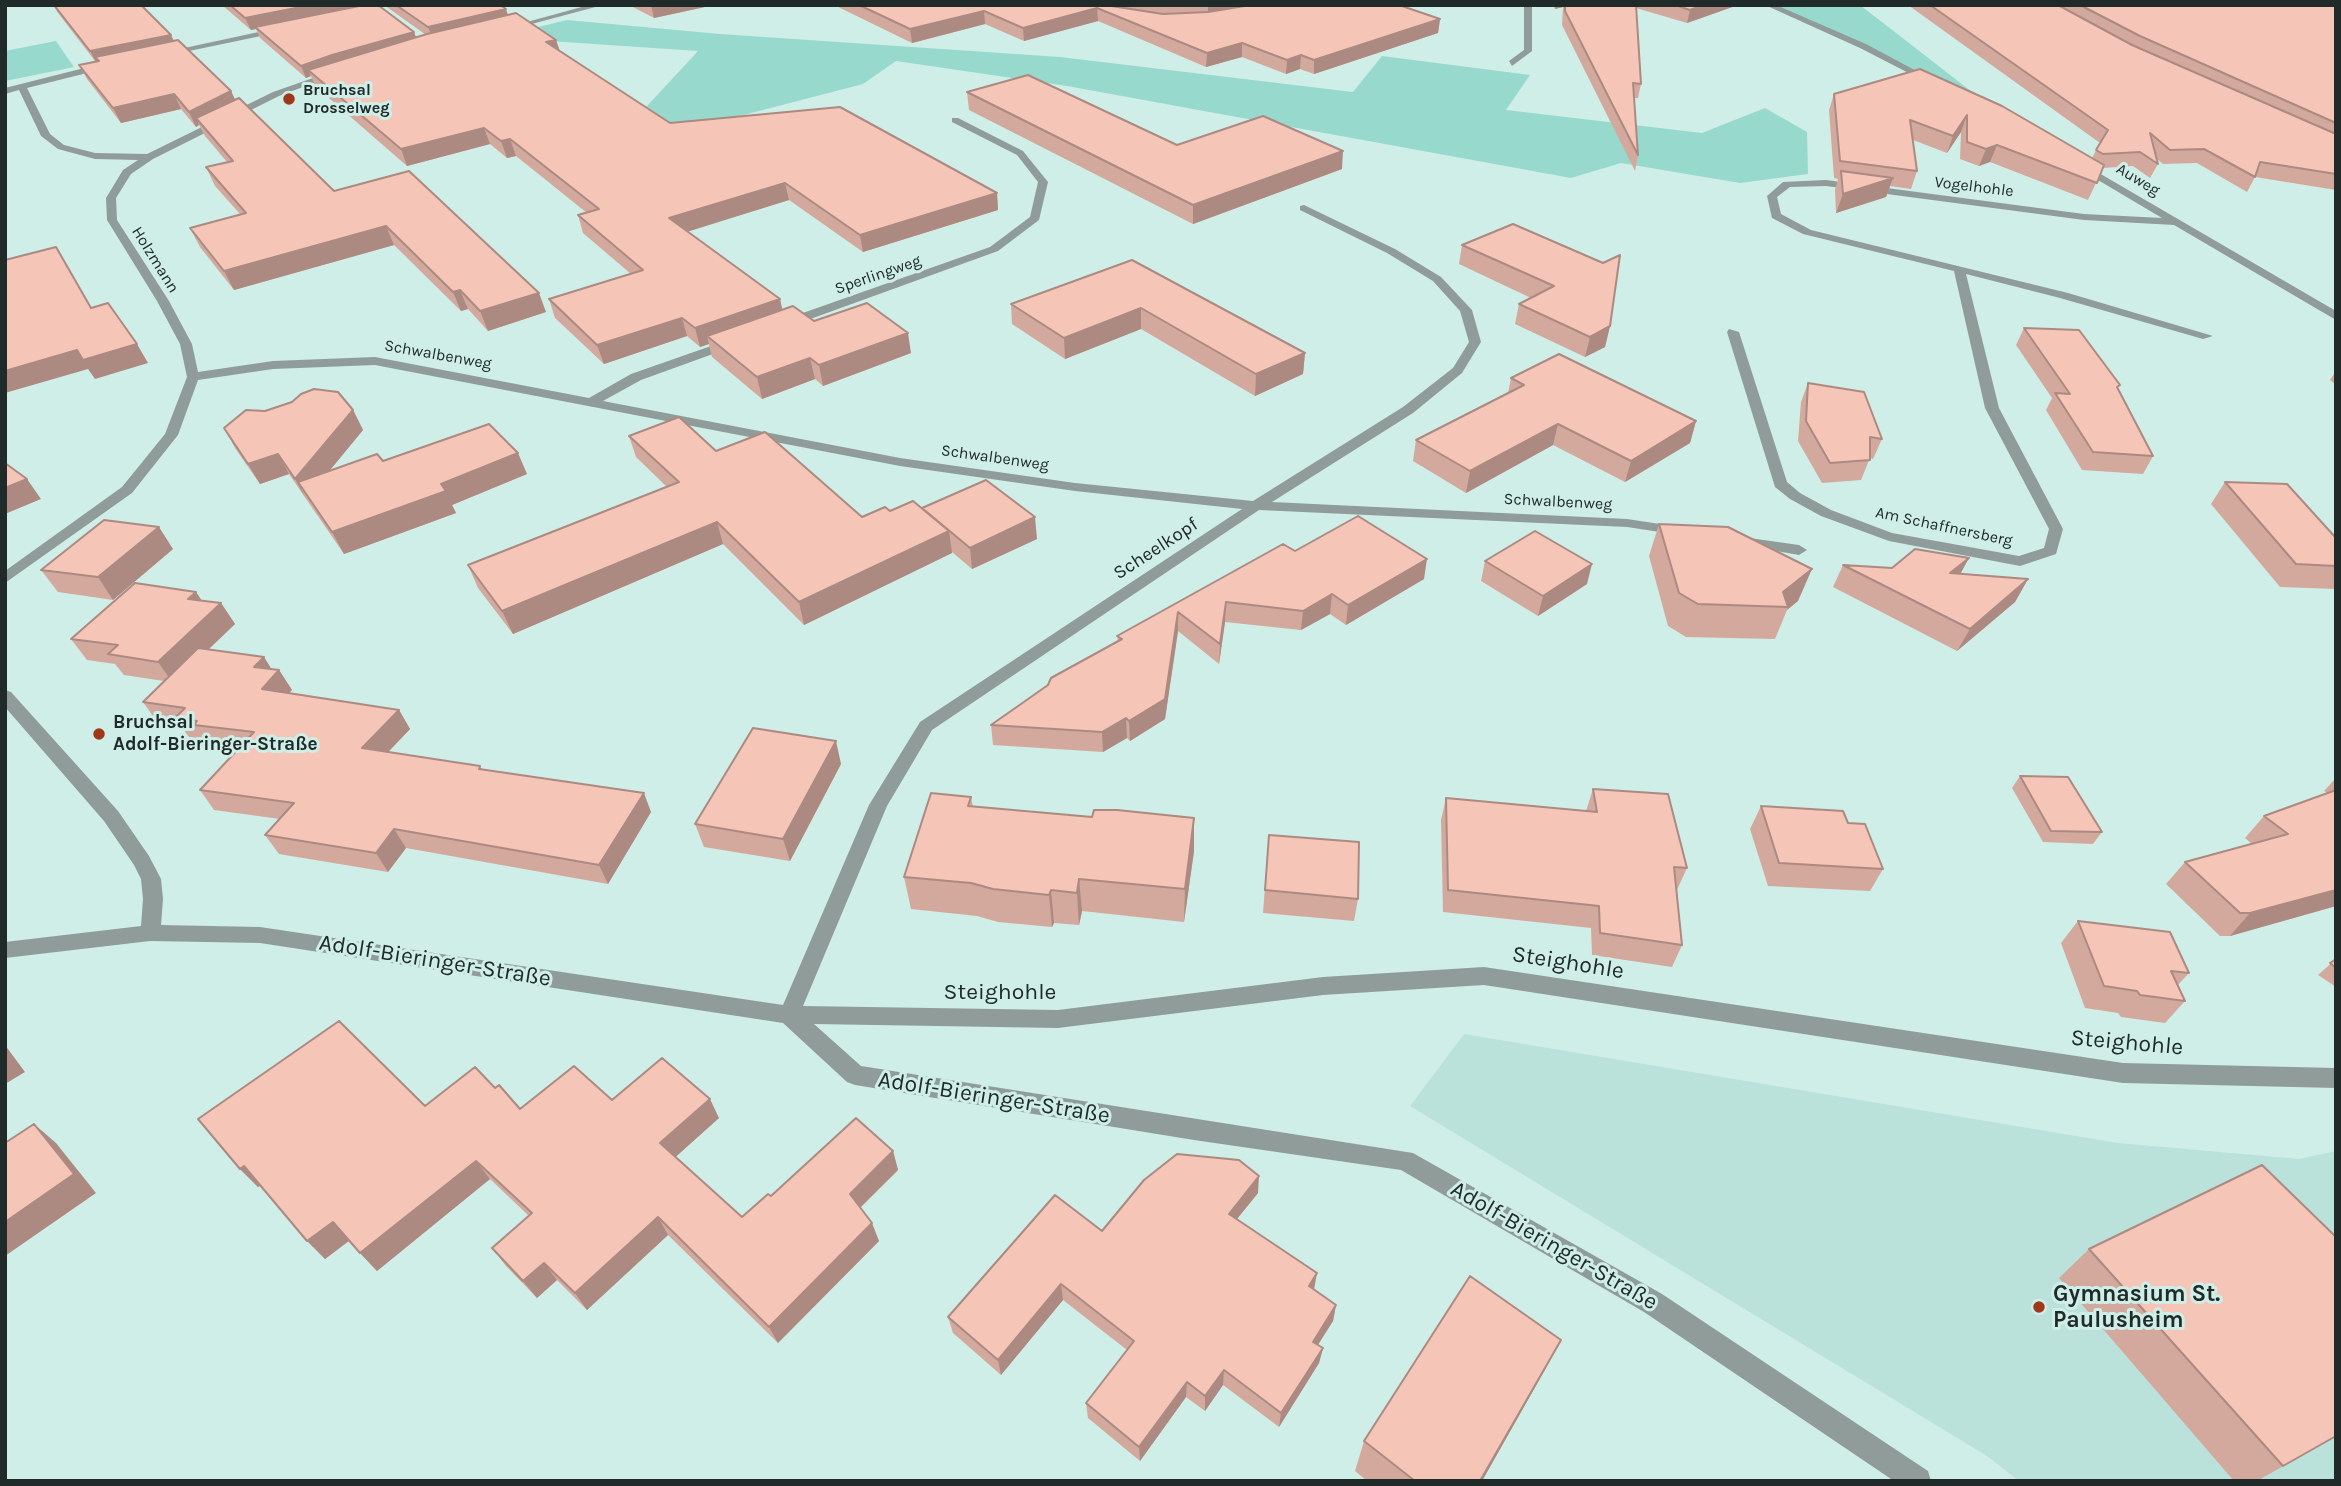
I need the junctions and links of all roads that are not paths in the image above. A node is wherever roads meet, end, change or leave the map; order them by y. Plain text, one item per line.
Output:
1 (599, 5) edge
2 (1528, 5) edge
3 (1769, 5) edge
4 (292, 27) edge
5 (492, 32) edge
6 (158, 55) edge
7 (117, 63) edge
8 (1512, 63) dead end
9 (354, 68) edge
10 (22, 88) junction
11 (1948, 90) edge
12 (5, 91) edge
13 (955, 120) dead end
14 (2065, 156) edge
15 (149, 157) junction
16 (1304, 208) dead end
17 (2177, 222) junction
18 (1959, 269) junction
19 (2336, 316) edge
20 (780, 326) edge
21 (1733, 332) dead end
22 (2207, 336) dead end
23 (741, 339) edge
24 (193, 377) junction
25 (590, 403) junction
26 (1256, 506) junction
27 (1693, 534) edge
28 (1733, 540) edge
29 (1799, 550) dead end
30 (5, 578) edge
31 (5, 696) edge
32 (150, 933) junction
33 (5, 950) edge
34 (789, 1015) junction
35 (2336, 1078) edge
36 (1918, 1481) edge

1 - 5 street
2 - 8 street
3 - 11 street
4 - 6 street
7 - 10 street
9 - 15 street, Holzmann
10 - 12 street
10 - 15 street
13 - 20 street, Sperlingweg
14 - 17 street, Auweg
15 - 24 street, Holzmann
16 - 26 street, Scheelkopf
17 - 18 street, Vogelhohle
17 - 19 street, Auweg
18 - 21 street, Am Schaffnersberg
18 - 22 street
23 - 25 street
24 - 25 street, Schwalbenweg
24 - 30 street
25 - 26 street, Schwalbenweg
26 - 27 street, Schwalbenweg
26 - 34 street, Scheelkopf
28 - 29 street
31 - 32 street
32 - 33 street, Adolf-Bieringer-Straße
32 - 34 street, Adolf-Bieringer-Straße
34 - 35 street, Steighohle
34 - 36 street, Adolf-Bieringer-Straße

